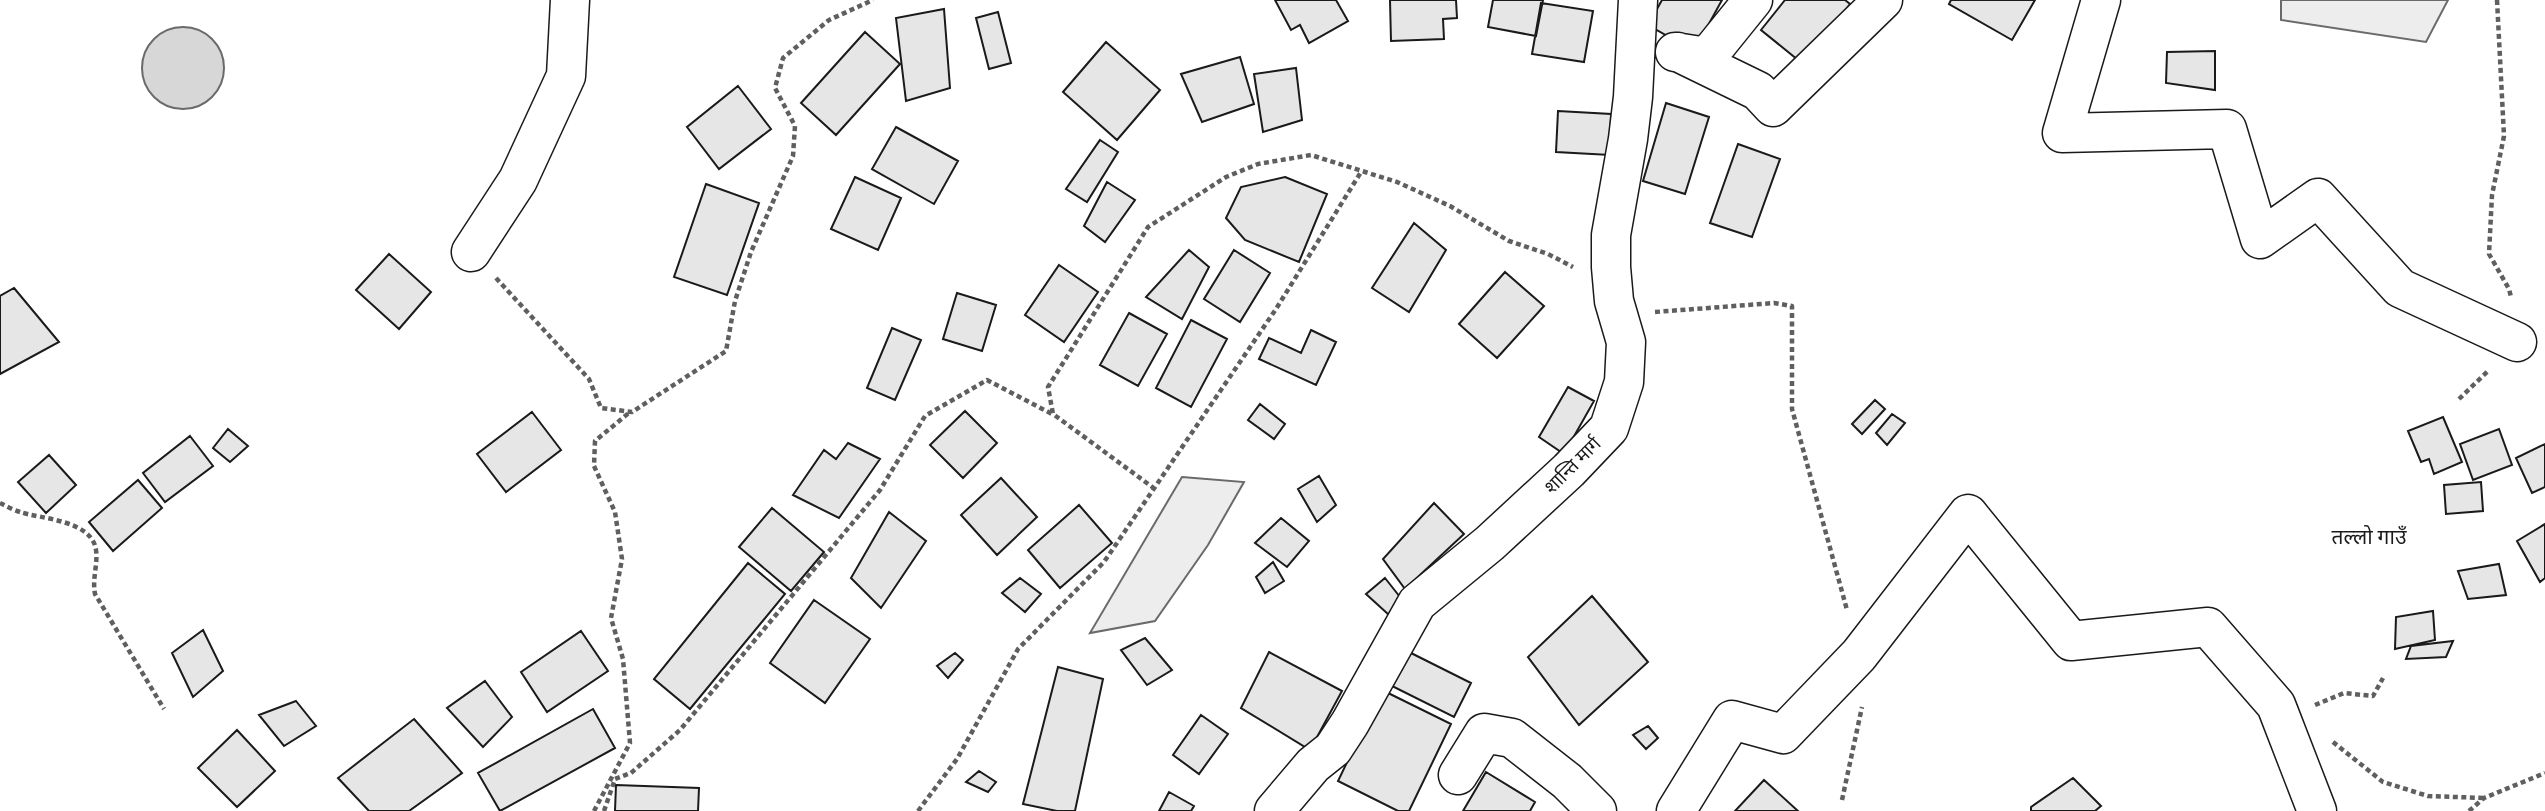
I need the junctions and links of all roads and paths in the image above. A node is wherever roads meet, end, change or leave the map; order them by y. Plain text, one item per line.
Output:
1 (570, 0) edge
2 (873, 0) edge
3 (1638, 0) edge
4 (1753, 0) edge
5 (1883, 0) edge
6 (2101, 0) edge
7 (2497, 0) edge
8 (1636, 38) junction
9 (1678, 52) junction
10 (1361, 172) junction
11 (471, 252) joint
12 (1611, 267) junction
13 (1626, 342) junction
14 (2517, 342) junction
15 (2459, 399) dead end
16 (630, 412) junction
17 (1053, 414) junction
18 (1155, 489) junction
19 (0, 503) edge
20 (1859, 655) junction
21 (2383, 678) dead end
22 (2313, 706) dead end
23 (164, 709) dead end
24 (2327, 736) dead end
25 (2545, 773) edge
26 (1458, 775) dead end
27 (2484, 798) junction
28 (1842, 800) dead end
29 (594, 811) edge
30 (604, 811) edge
31 (918, 811) edge
32 (1274, 811) edge
33 (1597, 811) edge
34 (1676, 811) edge
35 (2317, 811) edge
36 (2469, 811) edge

1 - 11 street
2 - 16 path
3 - 8 street, शान्ति मार्ग
4 - 9 street
5 - 9 street
6 - 14 street
7 - 14 path
8 - 9 street
8 - 12 street, शान्ति मार्ग
10 - 12 path
10 - 17 path
10 - 18 path
11 - 16 path
12 - 13 street, शान्ति मार्ग
13 - 20 path
13 - 32 street, शान्ति मार्ग
14 - 15 path
16 - 29 path
17 - 18 path
17 - 30 path
18 - 31 path
19 - 23 path
20 - 28 path
20 - 34 street
20 - 35 street
21 - 22 path
24 - 27 path
25 - 27 path
26 - 33 street
27 - 36 path

